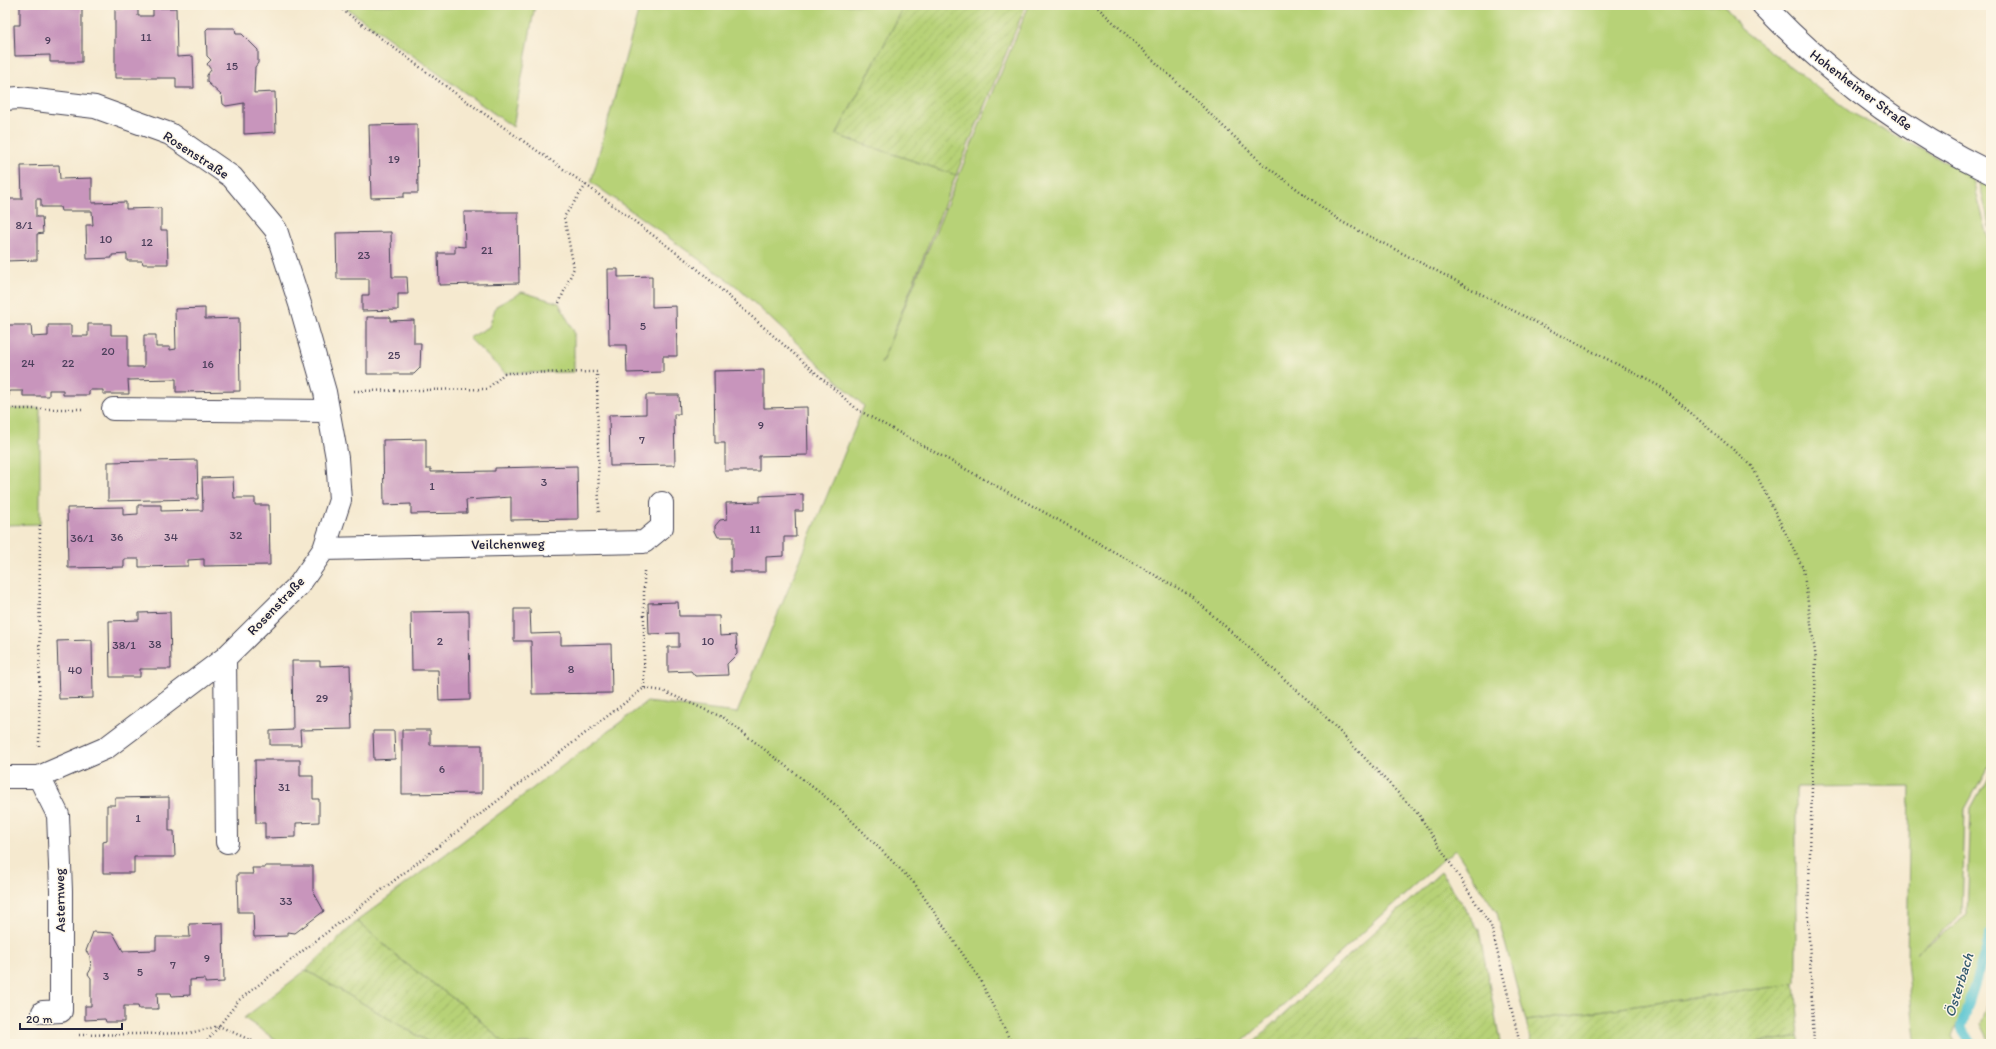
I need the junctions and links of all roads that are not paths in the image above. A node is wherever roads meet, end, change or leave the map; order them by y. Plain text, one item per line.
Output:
1 (1763, 5) edge
2 (5, 99) edge
3 (1991, 173) edge
4 (326, 401) junction
5 (113, 409) road end
6 (662, 503) dead end
7 (324, 549) junction
8 (225, 658) junction
9 (5, 777) edge
10 (39, 777) junction
11 (227, 842) dead end
12 (52, 1011) road end

1 - 3 street, Hohenheimer Straße
2 - 4 street, Rosenstraße
4 - 5 street
4 - 7 street, Rosenstraße
6 - 7 street, Veilchenweg
7 - 8 street, Rosenstraße
8 - 10 street, Rosenstraße
8 - 11 street
9 - 10 street, Rosenstraße
10 - 12 street, Asternweg

